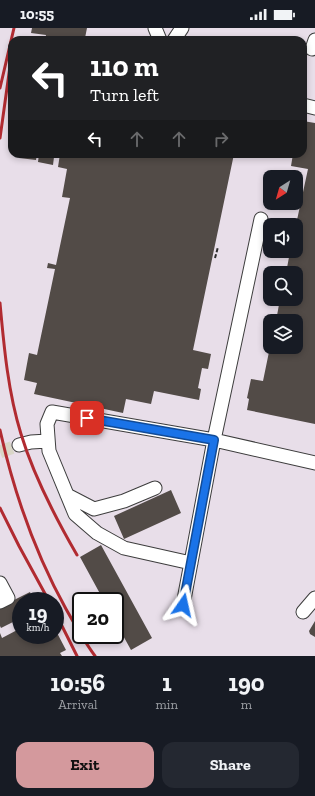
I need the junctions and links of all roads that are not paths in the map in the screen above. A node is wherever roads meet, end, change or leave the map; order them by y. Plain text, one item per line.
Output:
1 (261, 219) dead end
2 (214, 440) junction
3 (48, 441) junction
4 (19, 446) tunnel mouth
5 (315, 463) edge
6 (155, 488) dead end
7 (67, 496) junction
8 (191, 563) junction
9 (0, 583) edge
10 (315, 598) edge
11 (0, 602) edge
12 (183, 605) dead end
13 (303, 612) dead end

1 - 2 street
2 - 3 street
2 - 5 street
2 - 8 street
3 - 4 street
3 - 7 street
6 - 7 street
7 - 8 street
8 - 12 street
9 - 11 street
10 - 13 street

